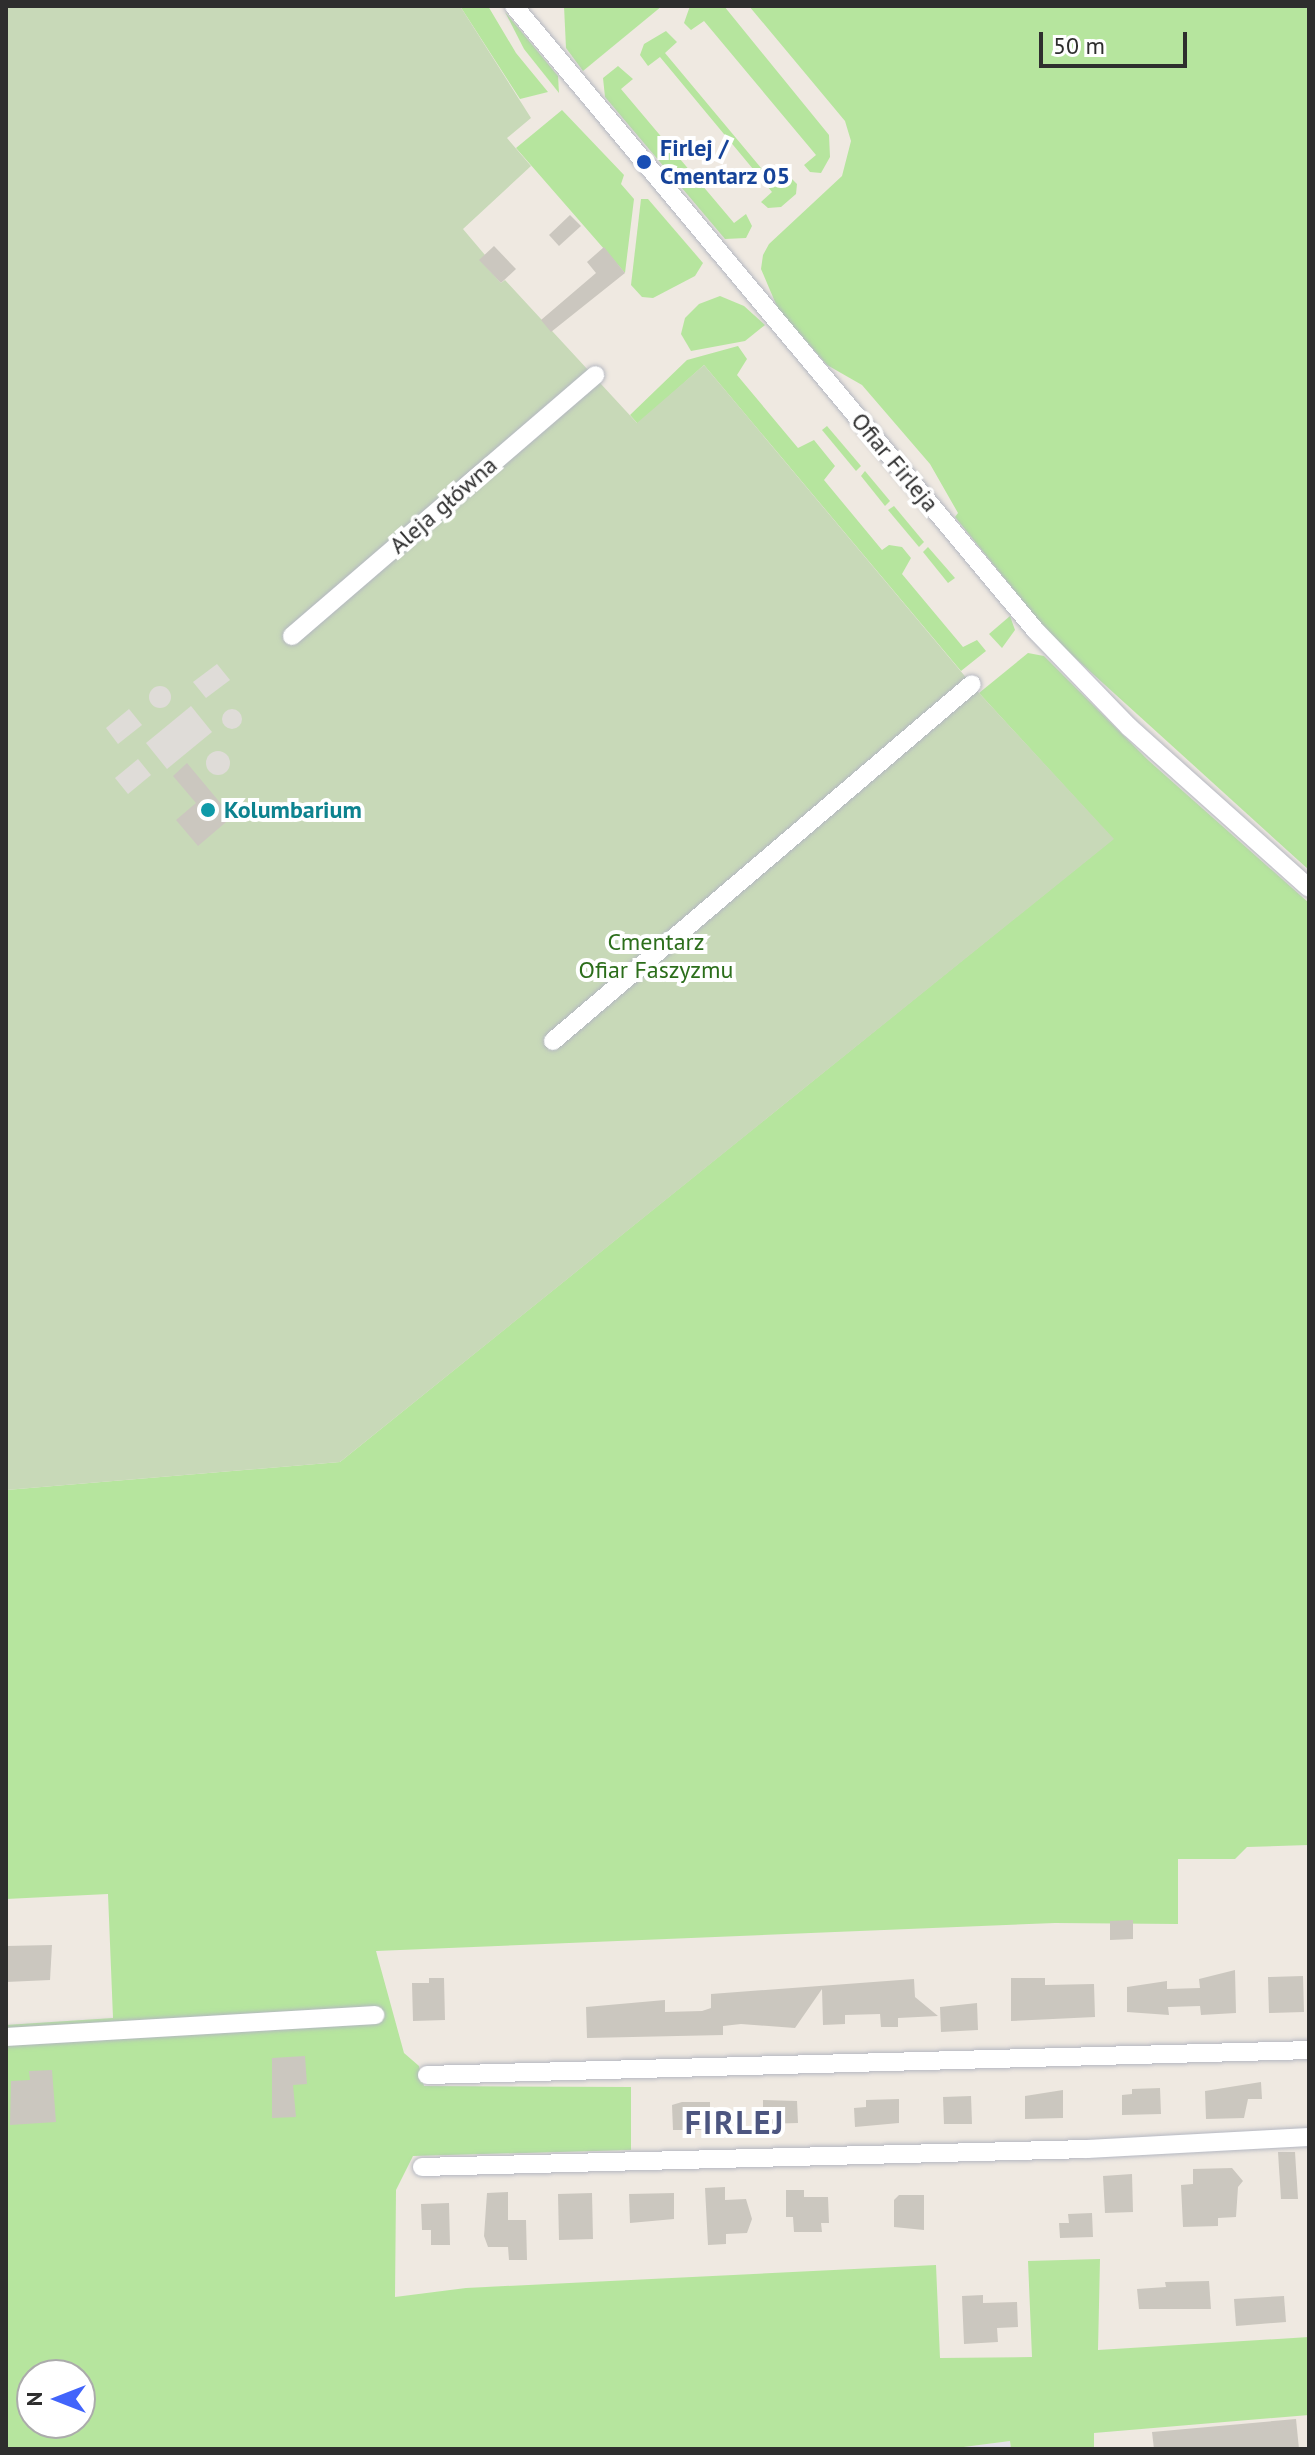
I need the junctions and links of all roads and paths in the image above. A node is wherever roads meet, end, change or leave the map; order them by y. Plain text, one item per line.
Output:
1 (514, 6) edge
2 (595, 375) dead end
3 (292, 636) dead end
4 (972, 684) dead end
5 (1309, 888) edge
6 (553, 1041) dead end
7 (375, 2015) dead end
8 (6, 2037) edge
9 (1309, 2050) edge
10 (427, 2075) dead end
11 (1309, 2137) edge
12 (422, 2167) dead end

1 - 5 street, Ofiar Firleja
2 - 3 street, Aleja główna
4 - 6 street
7 - 8 street
9 - 10 street
11 - 12 street

